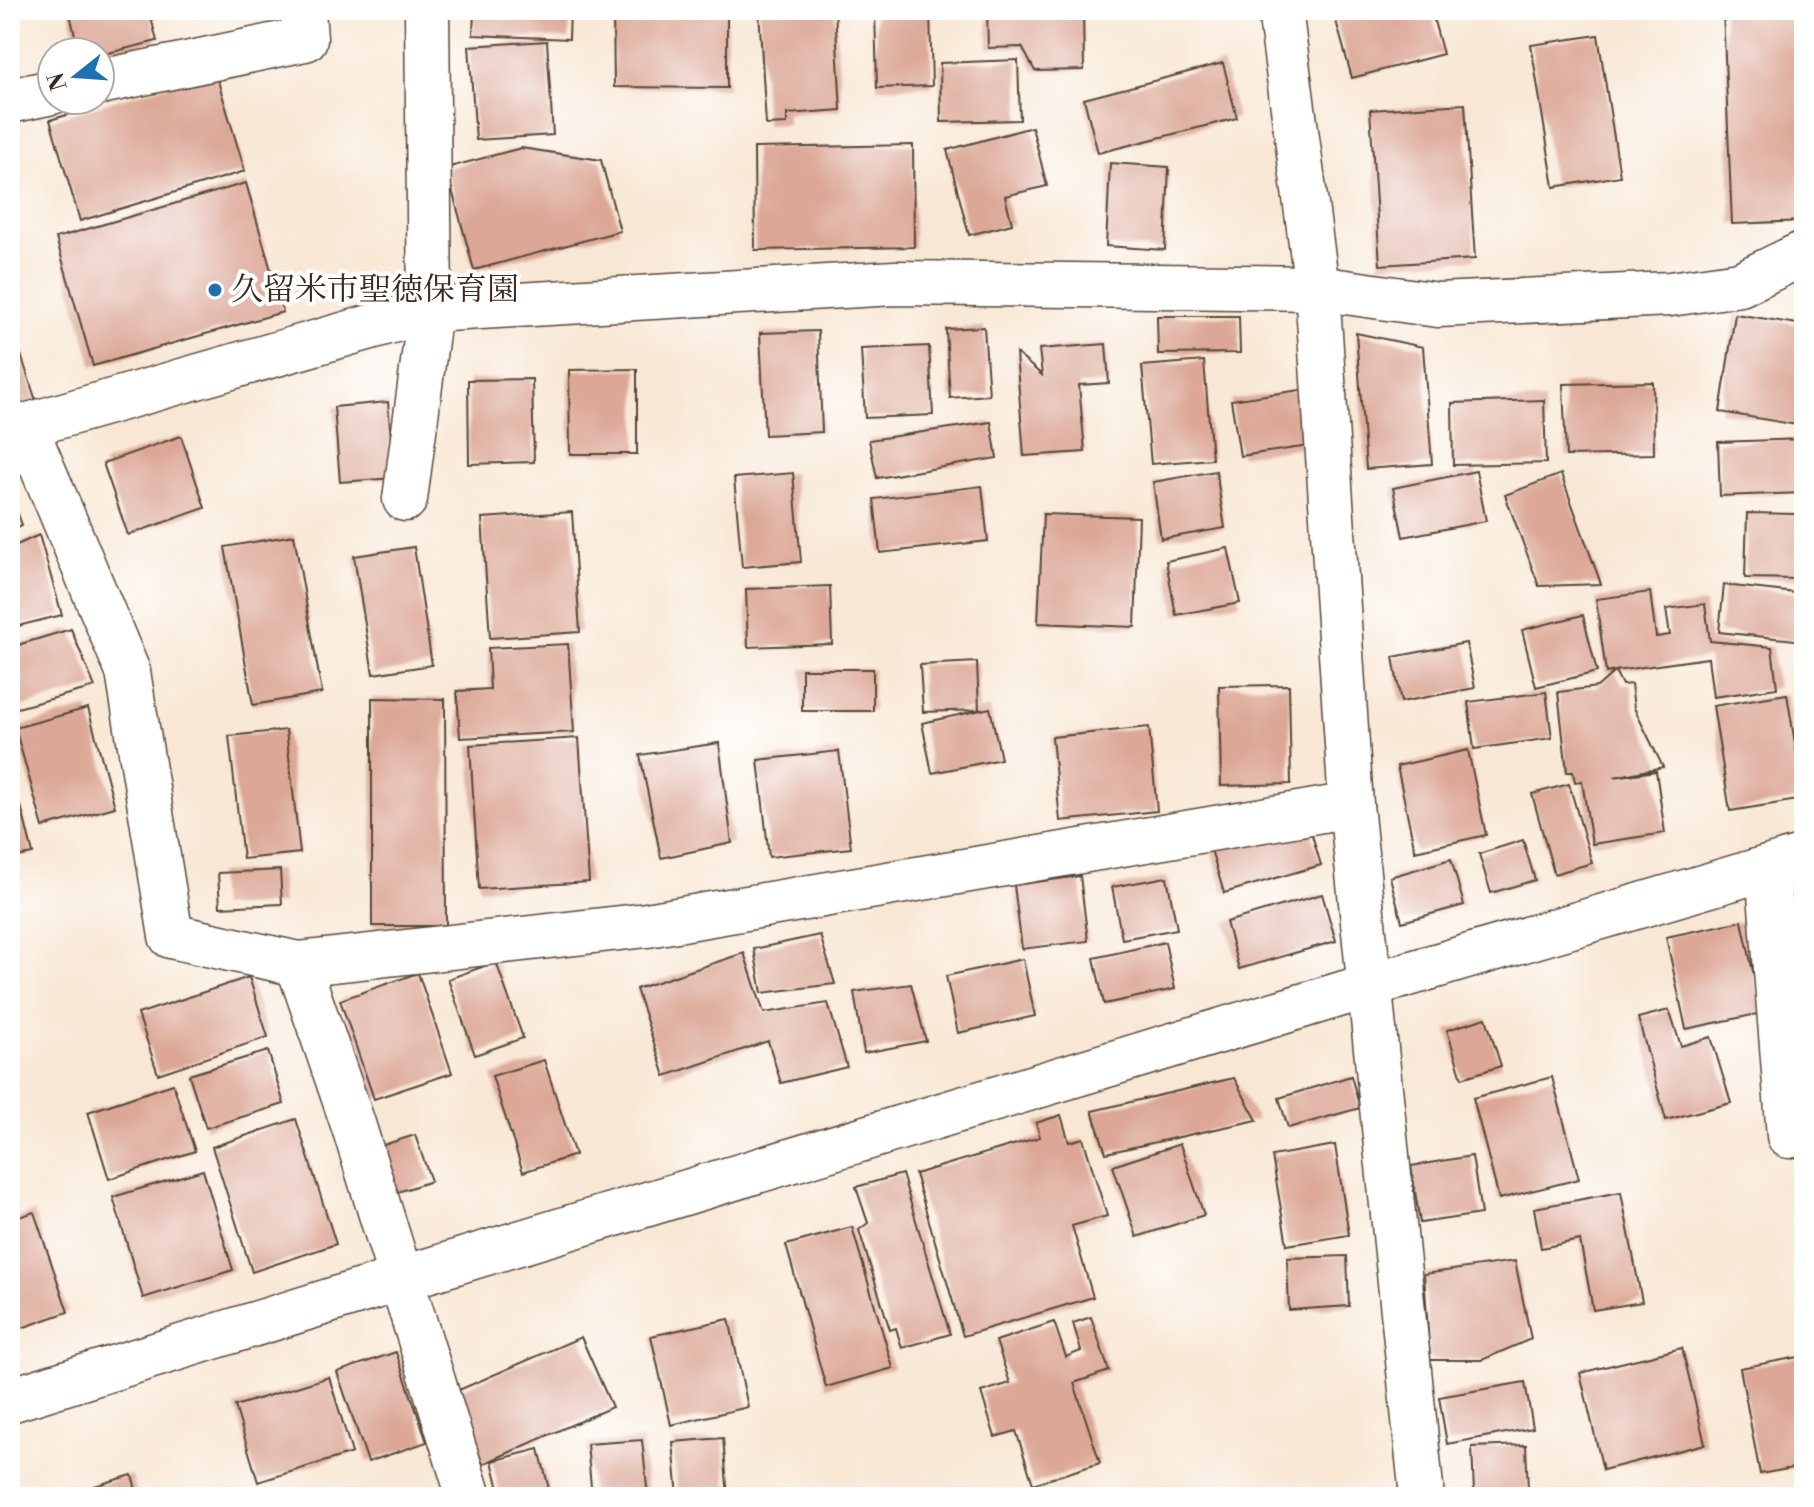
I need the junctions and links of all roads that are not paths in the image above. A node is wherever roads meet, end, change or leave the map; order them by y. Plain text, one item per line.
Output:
1 (303, 10) edge
2 (427, 10) edge
3 (1280, 10) edge
4 (116, 79) edge
5 (36, 95) edge
6 (10, 101) edge
7 (1804, 253) edge
8 (1317, 288) junction
9 (430, 310) junction
10 (18, 429) edge
11 (405, 499) dead end
12 (1351, 805) junction
13 (1786, 863) edge
14 (1804, 895) edge
15 (298, 964) junction
16 (1368, 986) junction
17 (1789, 1136) dead end
18 (400, 1279) junction
19 (10, 1400) edge
20 (469, 1497) edge
21 (1422, 1497) edge

1 - 4 street
2 - 9 street
3 - 8 street
5 - 6 street
7 - 8 street
8 - 9 street
8 - 12 street
9 - 10 street
9 - 11 street
10 - 15 street
12 - 15 street
12 - 16 street
13 - 14 street
13 - 16 street
13 - 17 street
15 - 18 street
16 - 18 street
16 - 21 street
18 - 19 street
18 - 20 street

